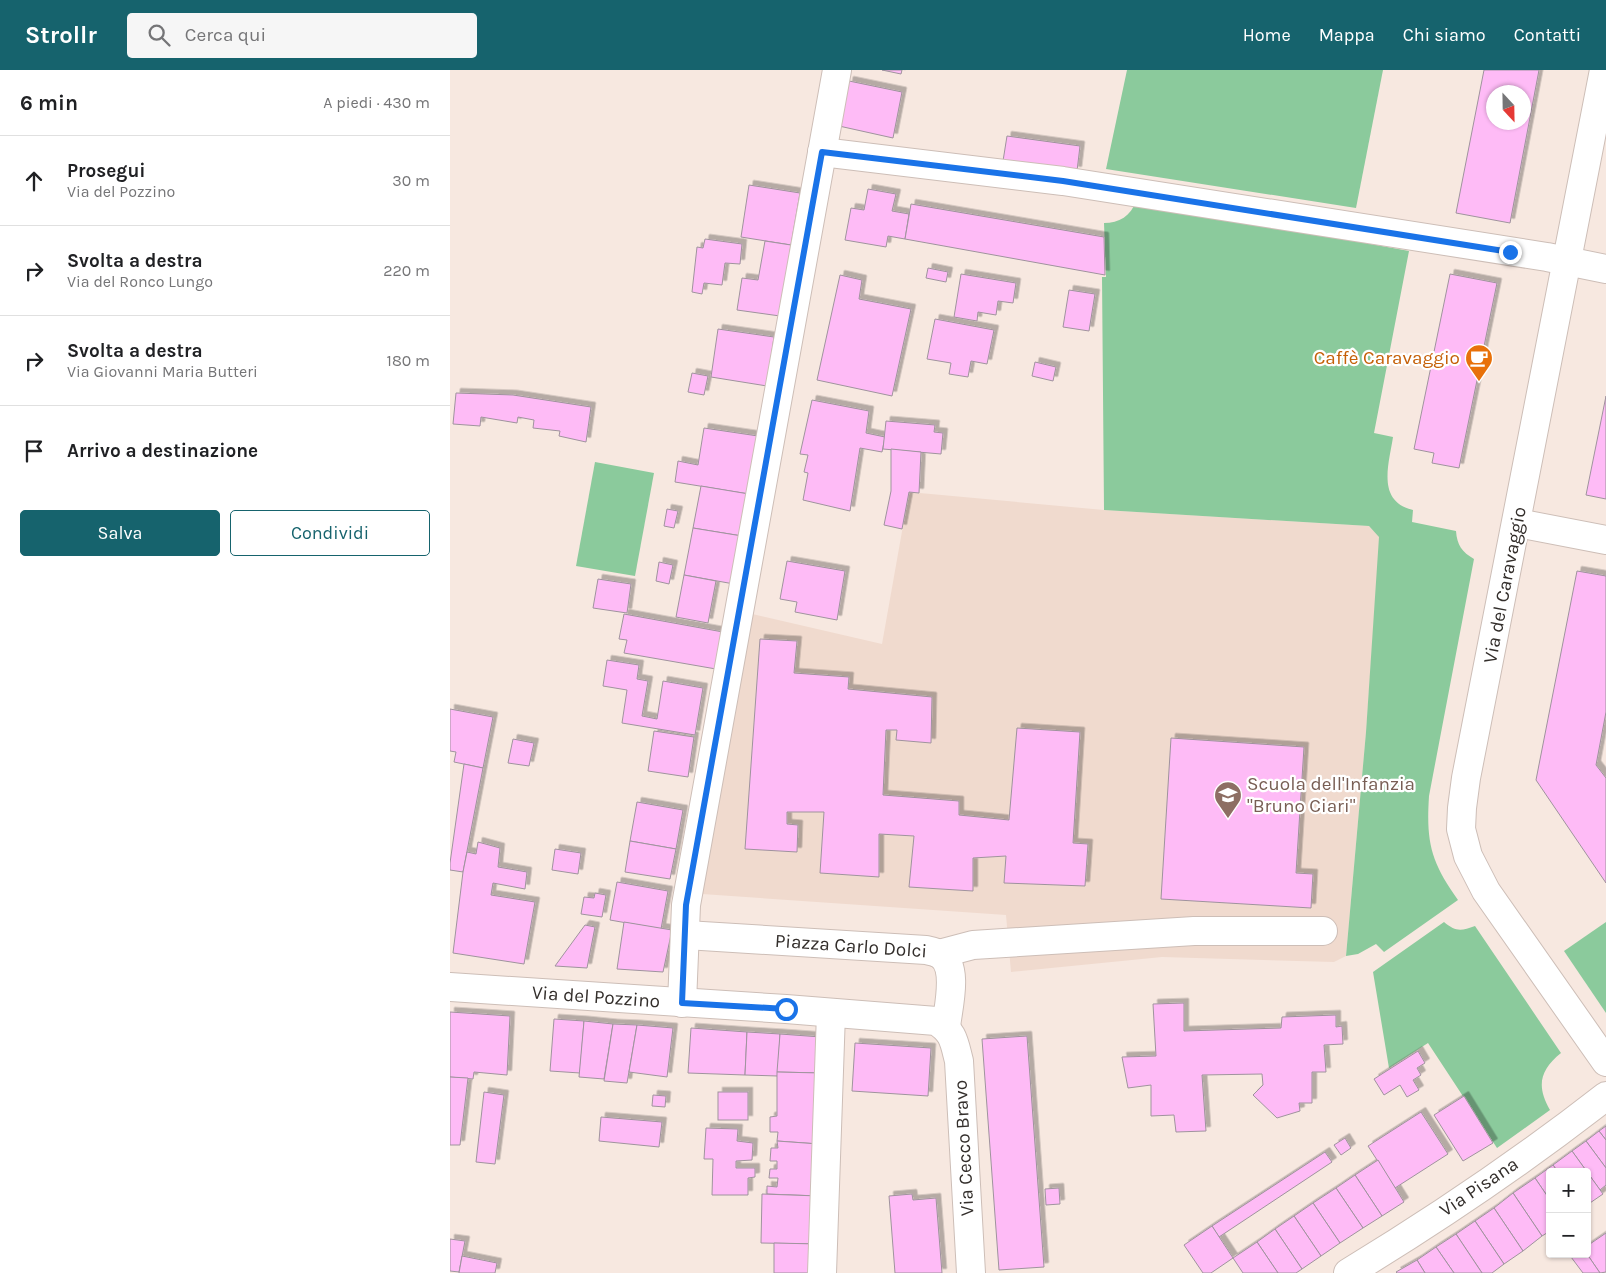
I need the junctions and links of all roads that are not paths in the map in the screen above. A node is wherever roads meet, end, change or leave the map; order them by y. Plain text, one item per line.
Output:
1 (838, 70) edge
2 (1604, 70) edge
3 (822, 152) junction
4 (1568, 261) junction
5 (1606, 269) edge
6 (1517, 523) junction
7 (1606, 540) edge
8 (1323, 931) dead end
9 (686, 935) junction
10 (939, 954) junction
11 (450, 986) edge
12 (682, 1003) junction
13 (831, 1013) junction
14 (946, 1027) junction
15 (1606, 1062) edge
16 (1606, 1096) edge
17 (822, 1273) edge
18 (971, 1273) edge
19 (1348, 1273) edge

1 - 3 street
2 - 4 street, Via del Caravaggio
3 - 4 street
3 - 9 street
4 - 5 street
4 - 6 street, Via del Caravaggio
6 - 7 street
6 - 15 street, Via del Caravaggio
8 - 10 street
9 - 10 street, Piazza Carlo Dolci
9 - 12 street
10 - 14 street, Piazza Carlo Dolci
11 - 12 street, Via del Pozzino
12 - 13 street, Via del Pozzino
13 - 14 street, Via del Pozzino
13 - 17 street
14 - 18 street, Via Cecco Bravo
16 - 19 street, Via Pisana

